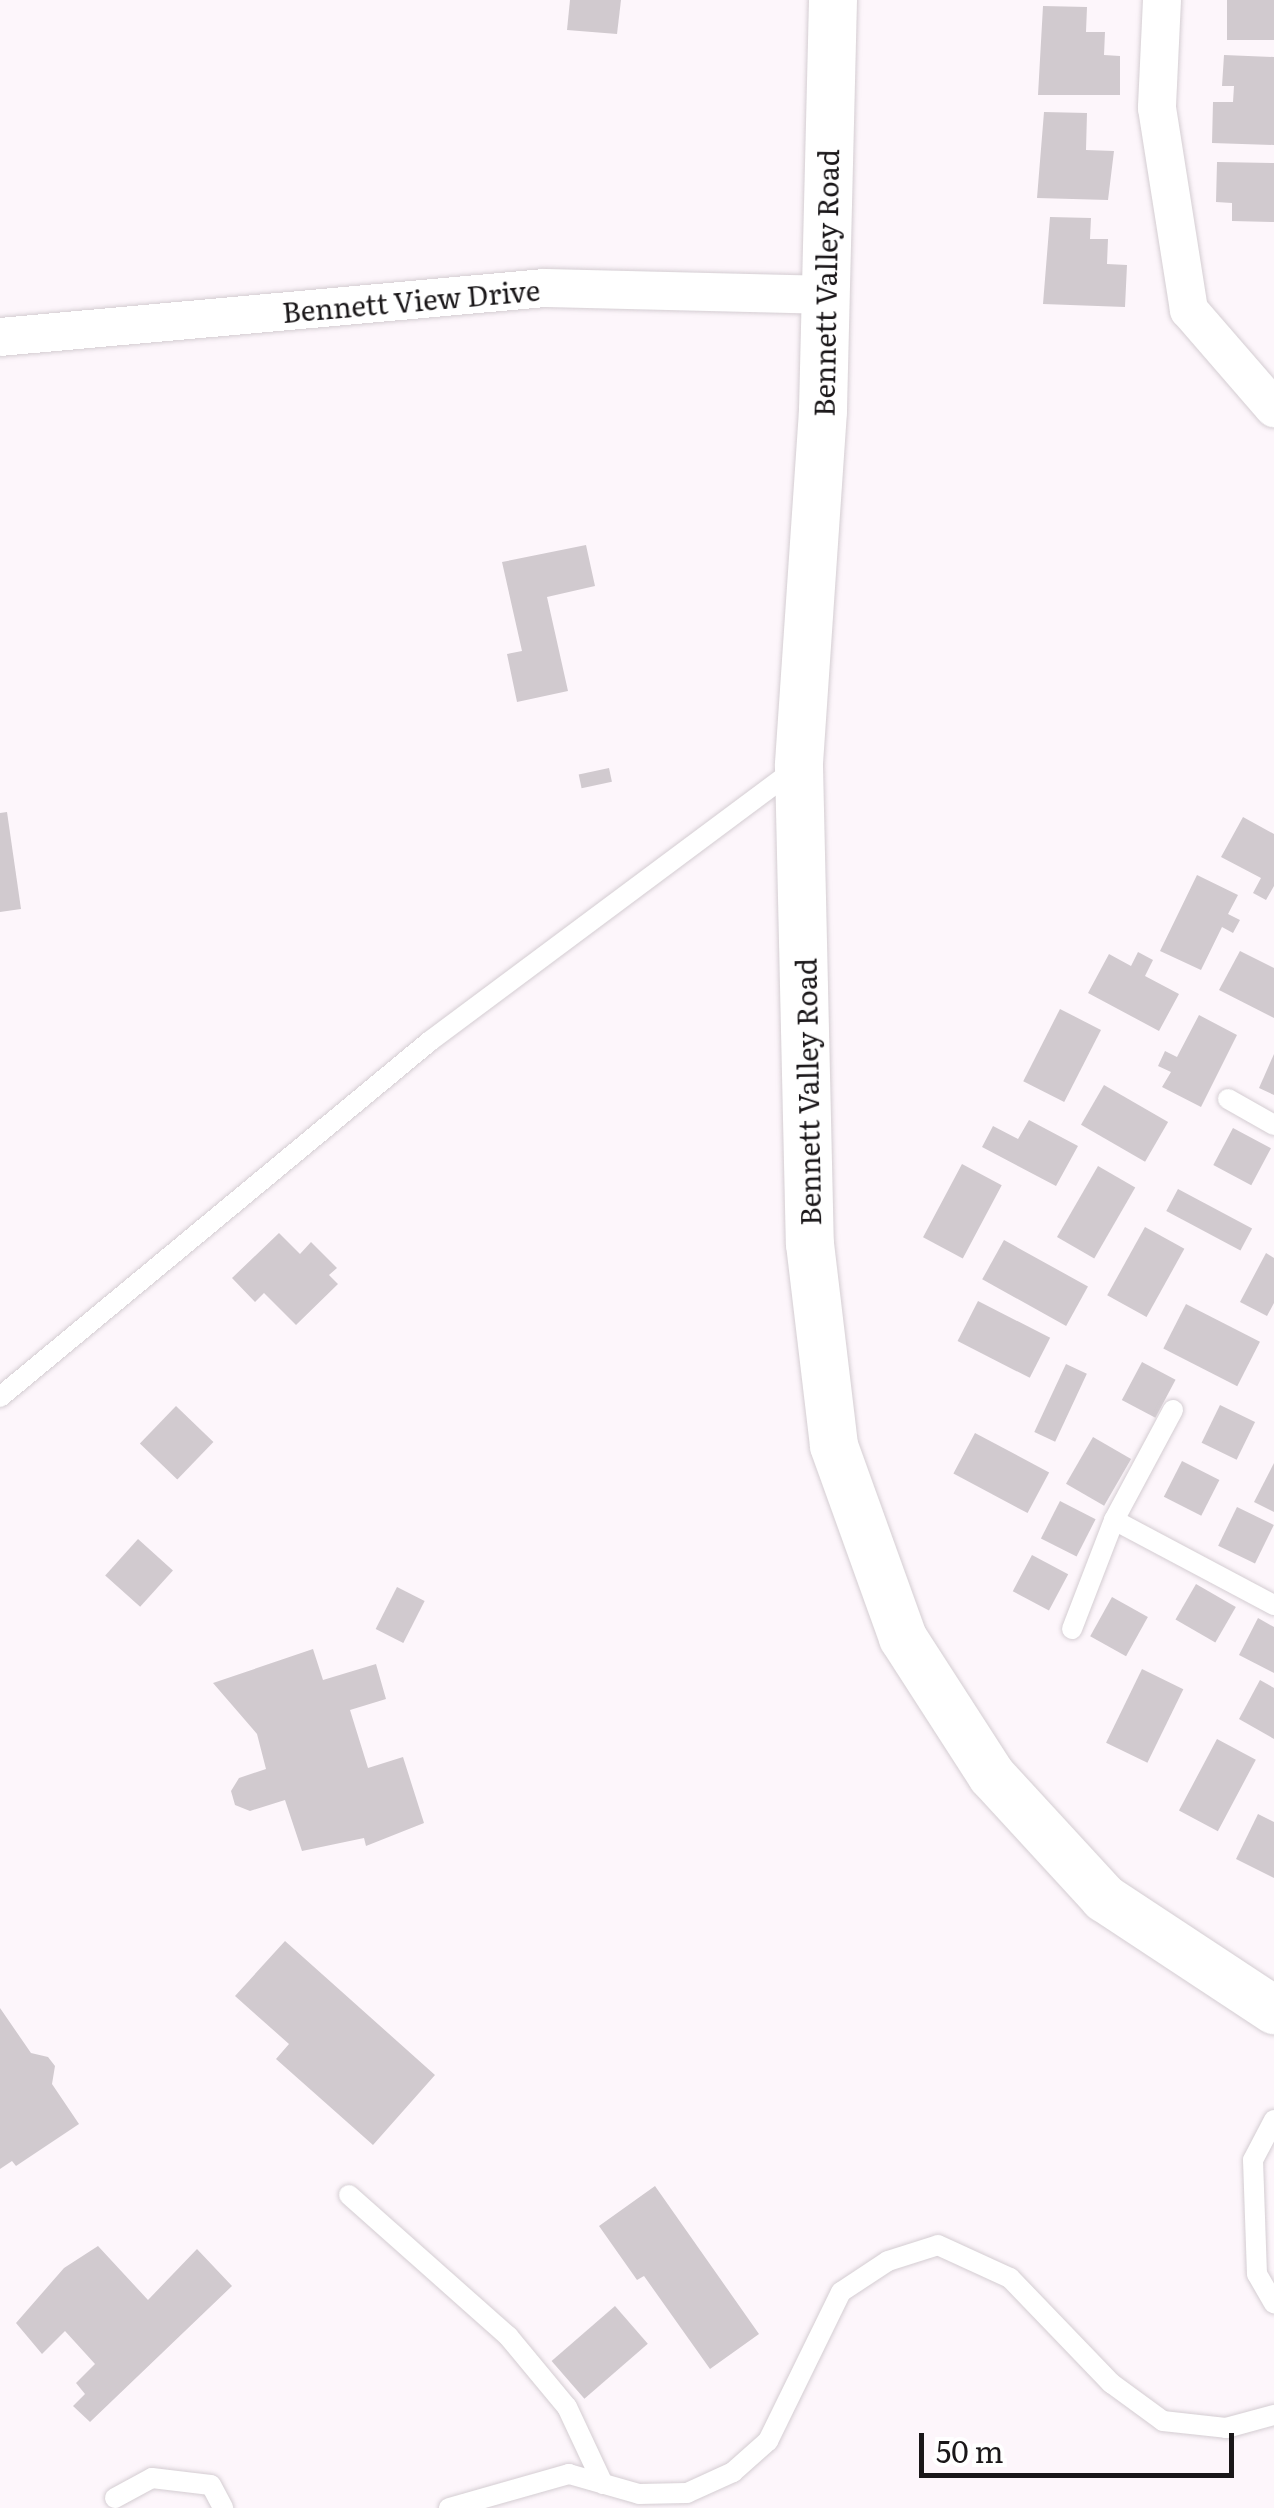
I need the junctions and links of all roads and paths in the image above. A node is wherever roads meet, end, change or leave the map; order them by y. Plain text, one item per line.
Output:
1 (833, 0) edge
2 (1162, 0) edge
3 (822, 295) junction
4 (0, 336) edge
5 (1274, 408) edge
6 (799, 766) junction
7 (1228, 1098) dead end
8 (1274, 1124) edge
9 (0, 1397) edge
10 (1173, 1410) dead end
11 (1114, 1520) junction
12 (1274, 1604) edge
13 (1072, 1629) dead end
14 (1274, 2010) edge
15 (1274, 2120) edge
16 (350, 2195) dead end
17 (1274, 2303) edge
18 (1274, 2415) edge
19 (603, 2484) junction
20 (115, 2498) dead end
21 (223, 2508) edge
22 (448, 2508) edge

1 - 3 street, Bennett Valley Road
2 - 5 street
3 - 4 street, Bennett View Drive
3 - 6 street, Bennett Valley Road
6 - 9 lane
6 - 14 street, Bennett Valley Road
7 - 8 lane
10 - 11 lane
11 - 12 lane
11 - 13 lane
15 - 17 lane
16 - 19 lane
18 - 19 lane
19 - 22 lane
20 - 21 lane

